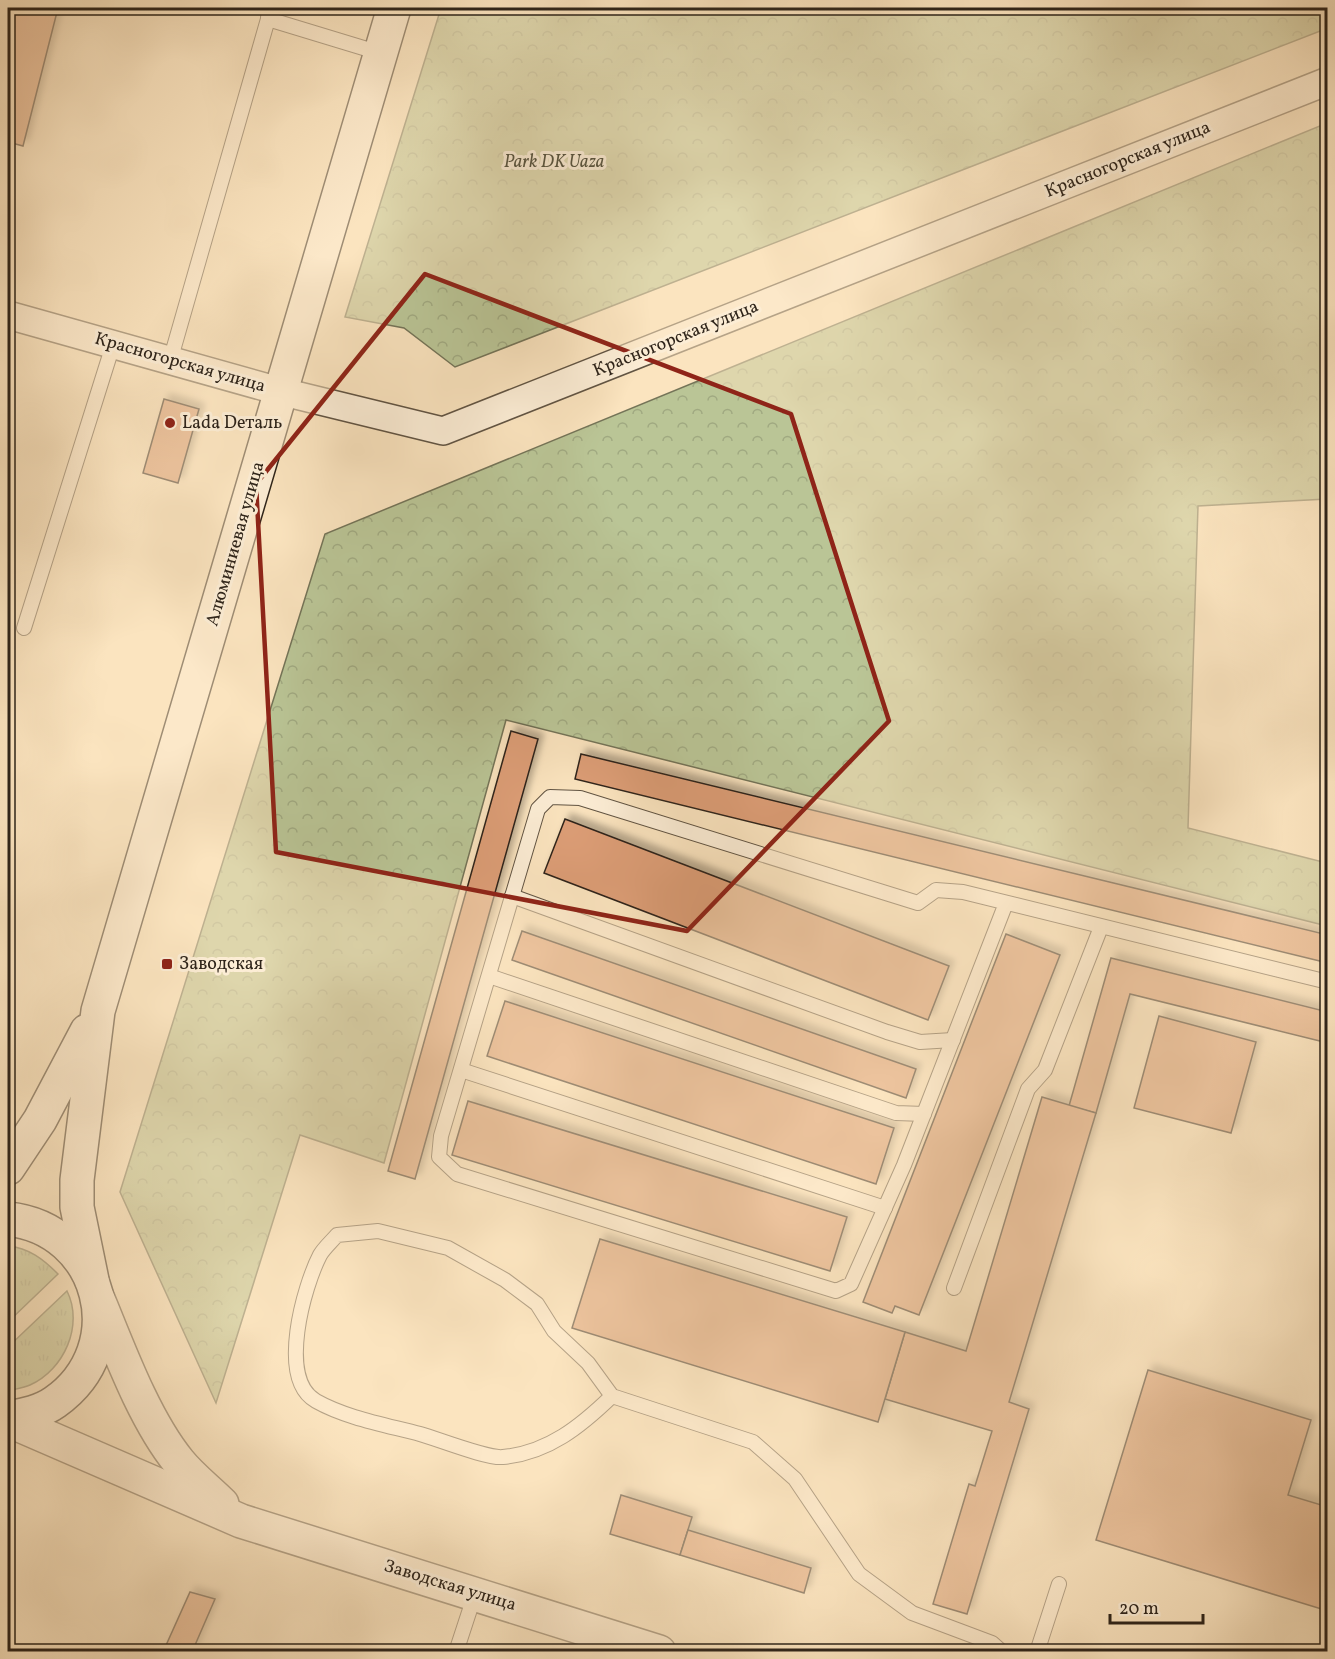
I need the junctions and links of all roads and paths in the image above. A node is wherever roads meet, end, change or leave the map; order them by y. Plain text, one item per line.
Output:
1 (394, 8) edge
2 (268, 13) edge
3 (380, 53) junction
4 (1328, 81) edge
5 (8, 315) edge
6 (113, 345) junction
7 (170, 361) junction
8 (279, 391) junction
9 (24, 628) dead end
10 (512, 896) junction
11 (1006, 903) junction
12 (1101, 927) junction
13 (489, 976) junction
14 (1328, 982) edge
15 (98, 1011) junction
16 (953, 1040) junction
17 (461, 1070) junction
18 (924, 1114) junction
19 (8, 1168) edge
20 (885, 1208) junction
21 (8, 1219) edge
22 (954, 1288) dead end
23 (95, 1289) junction
24 (612, 1396) junction
25 (8, 1419) edge
26 (241, 1521) junction
27 (1059, 1584) dead end
28 (475, 1594) junction
29 (456, 1652) edge
30 (659, 1652) edge
31 (1002, 1652) edge
32 (1037, 1652) edge

1 - 3 main road, Алюминиевая улица
2 - 3 lane
2 - 7 lane
3 - 8 main road, Алюминиевая улица
4 - 8 street, Красногорская улица
5 - 6 street, Красногорская улица
6 - 7 street, Красногорская улица
6 - 9 lane
7 - 8 street, Красногорская улица
8 - 15 main road, Алюминиевая улица
10 - 11 lane
10 - 13 lane
10 - 16 lane
11 - 12 lane
11 - 16 lane
12 - 14 lane
12 - 22 lane
13 - 17 lane
13 - 18 lane
15 - 19 main road
15 - 23 main road
16 - 18 lane
17 - 20 lane
17 - 20 lane
18 - 20 lane
21 - 23 main road
23 - 25 main road
23 - 26 main road
24 - 24 lane
24 - 31 lane
25 - 26 main road, Заводская улица
26 - 28 main road, Заводская улица
27 - 32 lane
28 - 29 lane
28 - 30 main road, Заводская улица

